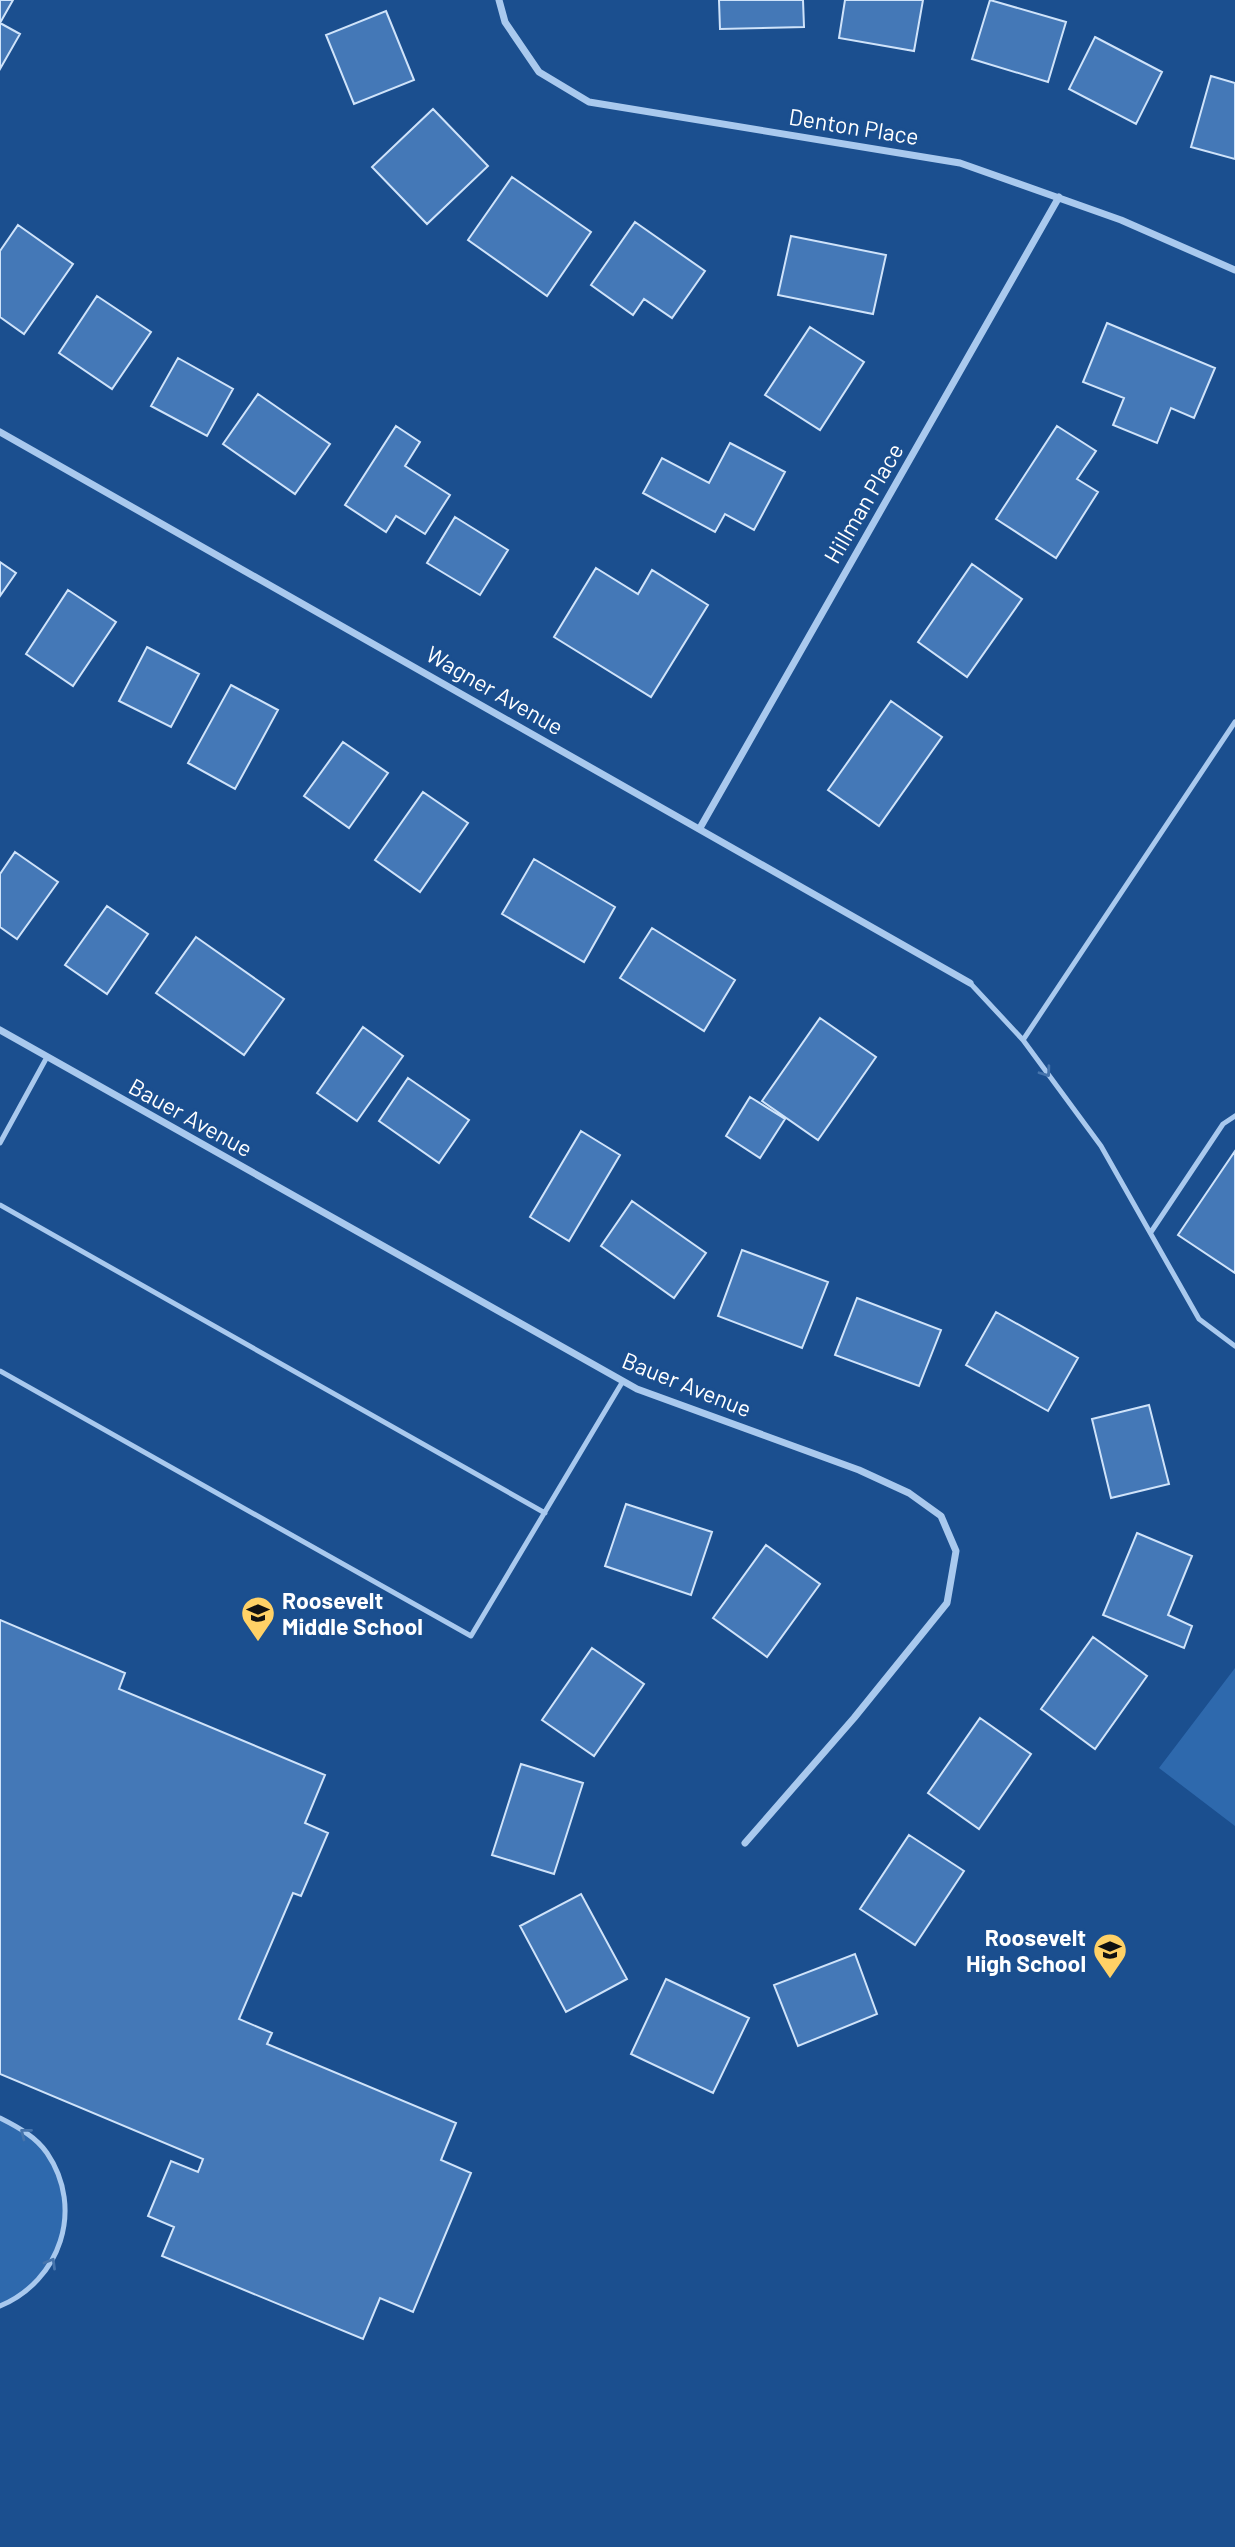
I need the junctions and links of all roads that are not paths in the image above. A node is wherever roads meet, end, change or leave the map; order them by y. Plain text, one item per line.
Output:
1 (499, 0) edge
2 (1059, 197) junction
3 (1235, 270) edge
4 (0, 432) edge
5 (1235, 722) edge
6 (700, 828) junction
7 (970, 983) joint
8 (0, 1030) edge
9 (1023, 1040) junction
10 (47, 1057) junction
11 (1235, 1116) edge
12 (0, 1143) edge
13 (0, 1205) edge
14 (1151, 1232) junction
15 (1235, 1346) edge
16 (0, 1371) edge
17 (624, 1381) junction
18 (545, 1513) junction
19 (745, 1843) dead end
20 (0, 2118) edge
21 (0, 2306) edge

1 - 2 street, Denton Place
2 - 3 street, Denton Place
2 - 6 street, Hillman Place
4 - 6 street, Wagner Avenue
5 - 9 lane
6 - 7 street, Wagner Avenue
7 - 9 lane
8 - 10 street, Bauer Avenue
9 -> 14 lane
10 - 12 lane
10 - 17 street, Bauer Avenue
11 - 14 lane
13 - 18 lane
14 - 15 lane
16 - 18 lane
17 - 18 lane
17 - 19 street, Bauer Avenue
21 -> 20 lane

